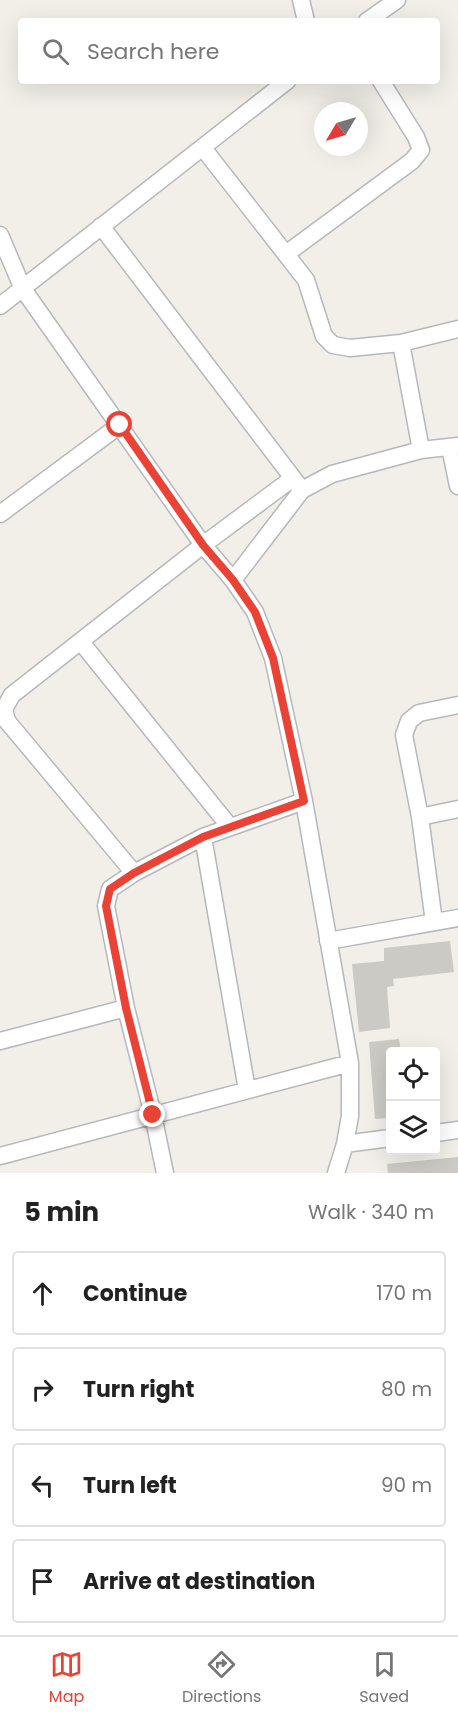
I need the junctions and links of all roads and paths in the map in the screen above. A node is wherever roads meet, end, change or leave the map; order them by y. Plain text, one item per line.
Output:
1 (301, 0) edge
2 (397, 0) edge
3 (305, 18) edge
4 (372, 18) edge
5 (283, 84) edge
6 (383, 84) edge
7 (203, 148) junction
8 (101, 226) junction
9 (0, 235) edge
10 (286, 254) junction
11 (23, 289) junction
12 (0, 306) edge
13 (458, 329) edge
14 (401, 343) junction
15 (120, 425) junction
16 (454, 447) edge
17 (421, 450) junction
18 (298, 484) junction
19 (458, 486) edge
20 (0, 514) edge
21 (203, 545) junction
22 (233, 580) junction
23 (81, 642) junction
24 (458, 705) edge
25 (304, 801) junction
26 (458, 809) edge
27 (420, 817) junction
28 (230, 827) junction
29 (203, 837) junction
30 (134, 873) junction
31 (458, 918) edge
32 (434, 922) junction
33 (328, 941) junction
34 (126, 1008) junction
35 (0, 1041) edge
36 (350, 1063) junction
37 (247, 1090) junction
38 (153, 1115) junction
39 (458, 1130) edge
40 (440, 1132) edge
41 (386, 1139) edge
42 (345, 1144) junction
43 (0, 1156) edge
44 (165, 1173) edge
45 (336, 1173) edge

1 - 3 street
2 - 4 street
5 - 7 street
6 - 10 street
7 - 8 street
7 - 10 street
8 - 11 street
8 - 18 street
9 - 11 street
10 - 14 street
11 - 12 street
11 - 15 street
13 - 14 street
14 - 17 street
15 - 20 street
15 - 21 street
16 - 17 street
16 - 19 street
17 - 18 street
18 - 21 street
18 - 22 street
21 - 22 street
21 - 23 street
22 - 25 street
23 - 28 street
23 - 30 street
24 - 27 street
25 - 28 street
25 - 33 street
26 - 27 street
27 - 32 street
28 - 29 street
29 - 30 street
29 - 37 street
30 - 34 street
31 - 32 street
32 - 33 street
33 - 36 street
34 - 35 street
34 - 38 street
36 - 37 street
36 - 42 street
37 - 38 street
38 - 43 street
38 - 44 street
39 - 40 street
41 - 42 street
42 - 45 street

